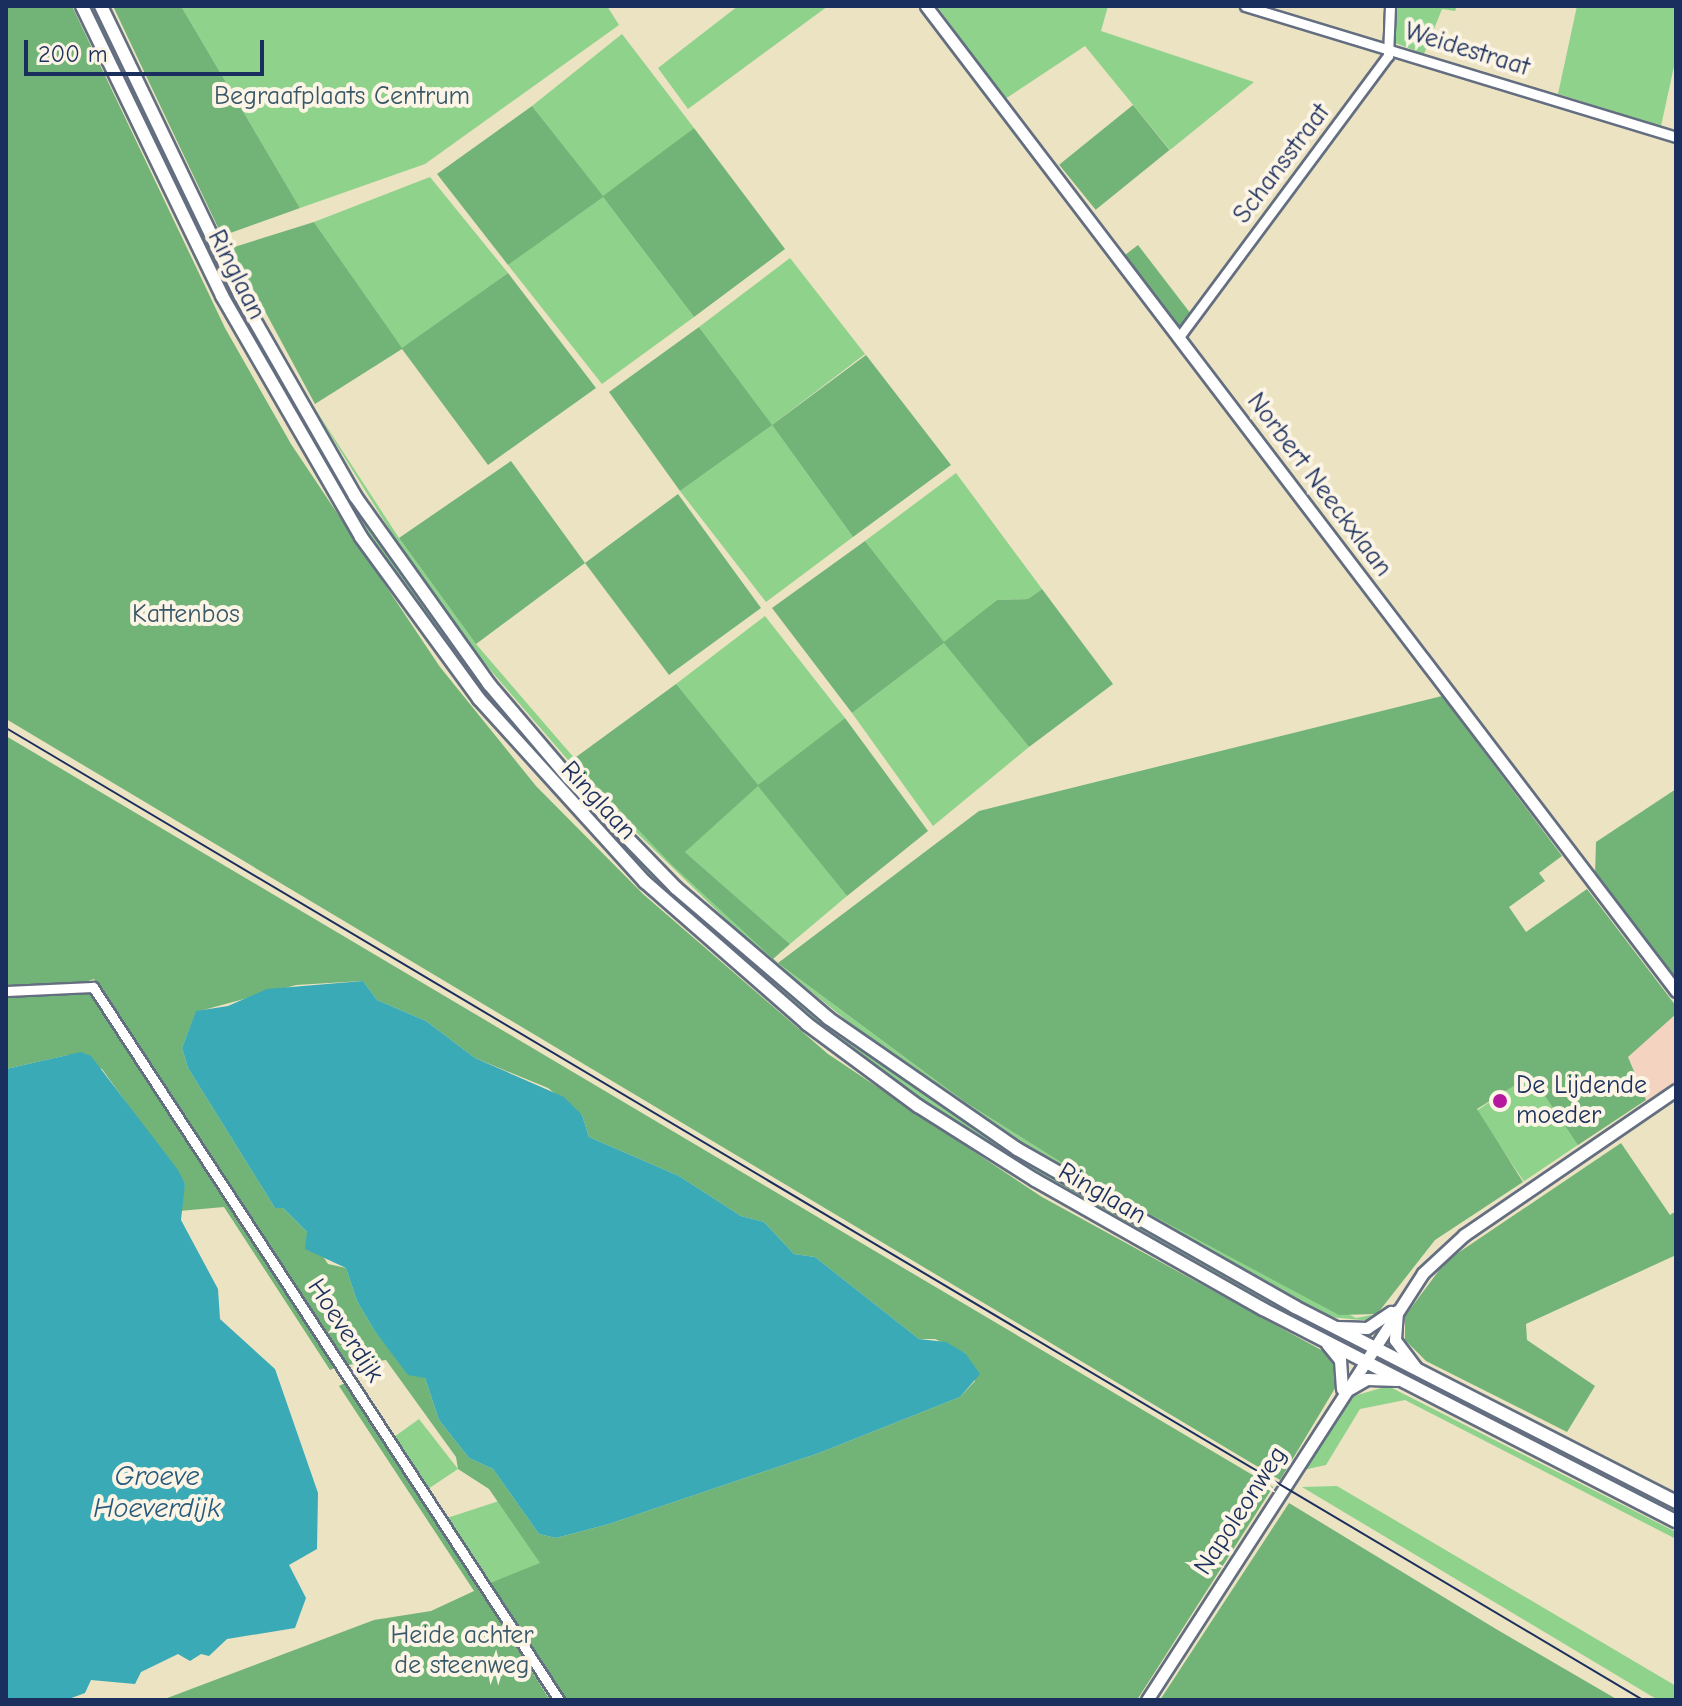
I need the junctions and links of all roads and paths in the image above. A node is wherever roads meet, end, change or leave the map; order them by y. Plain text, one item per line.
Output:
1 (82, 6) edge
2 (101, 6) edge
3 (926, 6) edge
4 (1245, 6) edge
5 (1390, 6) edge
6 (1387, 49) junction
7 (1676, 137) edge
8 (1179, 337) junction
9 (6, 991) edge
10 (1676, 991) edge
11 (1676, 1090) edge
12 (1676, 1098) edge
13 (1652, 1109) junction
14 (1398, 1307) junction
15 (1333, 1326) junction
16 (1325, 1341) junction
17 (1372, 1346) junction
18 (1363, 1360) junction
19 (1418, 1370) junction
20 (1401, 1381) junction
21 (1342, 1394) junction
22 (1676, 1502) edge
23 (1676, 1521) edge
24 (559, 1700) edge
25 (1147, 1700) edge

1 - 16 highway, Ringlaan
2 - 15 highway, Ringlaan
3 - 8 main road, Norbert Neeckxlaan
4 - 6 street, Weidestraat
5 - 6 street, Schansstraat
6 - 7 street, Weidestraat
6 - 8 street, Schansstraat
8 - 10 main road, Norbert Neeckxlaan
9 - 24 street, Hoeverdijk
11 - 13 main road
12 - 13 main road
13 - 14 main road
14 - 15 main road
14 - 17 main road, Napoleonweg
14 - 19 main road
15 - 17 highway, Ringlaan
16 - 18 highway, Ringlaan
16 - 21 main road
17 - 18 main road, Napoleonweg
17 - 19 highway, Ringlaan
18 - 20 highway, Ringlaan
18 - 21 main road, Napoleonweg
19 - 22 highway, Ringlaan
20 - 21 main road
20 - 23 highway, Ringlaan
21 - 25 main road, Napoleonweg

